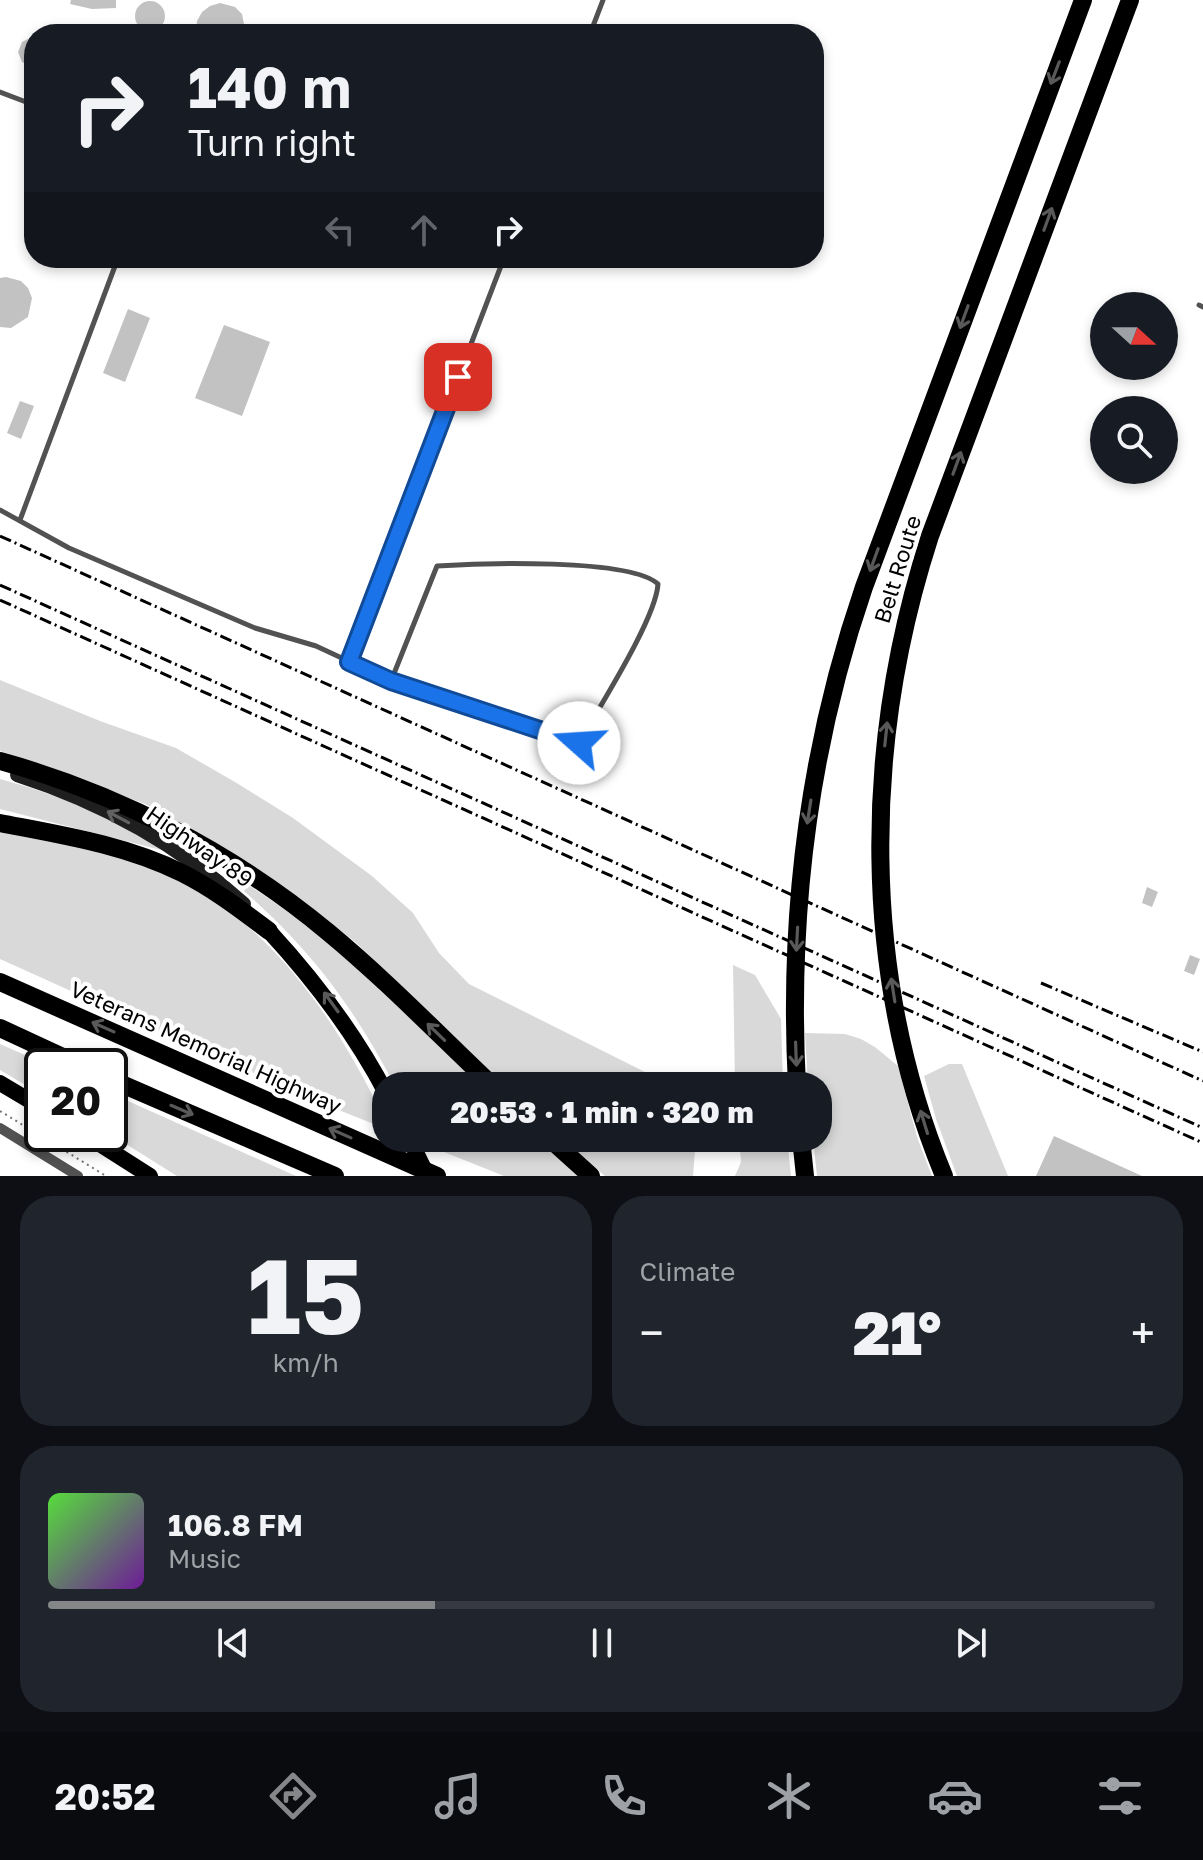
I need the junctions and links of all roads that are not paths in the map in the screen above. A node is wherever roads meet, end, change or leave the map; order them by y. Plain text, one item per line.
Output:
1 (603, 0) edge
2 (1083, 0) edge
3 (1130, 0) edge
4 (594, 24) edge
5 (0, 92) edge
6 (24, 101) edge
7 (114, 268) edge
8 (500, 268) edge
9 (0, 510) edge
10 (20, 520) junction
11 (349, 662) junction
12 (391, 681) junction
13 (0, 761) edge
14 (0, 770) edge
15 (0, 823) edge
16 (269, 931) junction
17 (0, 982) edge
18 (0, 1028) edge
19 (43, 1048) edge
20 (374, 1072) edge
21 (478, 1072) edge
22 (797, 1072) edge
23 (0, 1083) edge
24 (128, 1087) edge
25 (24, 1097) edge
26 (0, 1128) edge
27 (112, 1152) edge
28 (416, 1152) edge
29 (564, 1152) edge
30 (802, 1152) edge
31 (78, 1176) edge
32 (150, 1176) edge
33 (335, 1176) edge
34 (427, 1176) edge
35 (437, 1176) edge
36 (591, 1176) edge
37 (805, 1176) edge
38 (944, 1176) edge

1 - 4 lane
2 -> 22 highway, Belt Route
38 -> 3 highway, Belt Route
5 - 6 lane
7 - 10 lane
8 - 11 lane
9 - 10 lane
10 - 11 lane
11 - 12 lane
12 - 12 lane
21 -> 13 highway
16 -> 14 main road, Highway 89
15 - 16 highway
20 -> 16 main road, Highway 89
35 -> 17 highway, Veterans Memorial Highway
18 - 19 highway
23 - 25 main road
24 -> 33 highway
26 - 31 street
27 - 32 main road
28 - 34 main road
29 - 36 highway
30 - 37 highway

